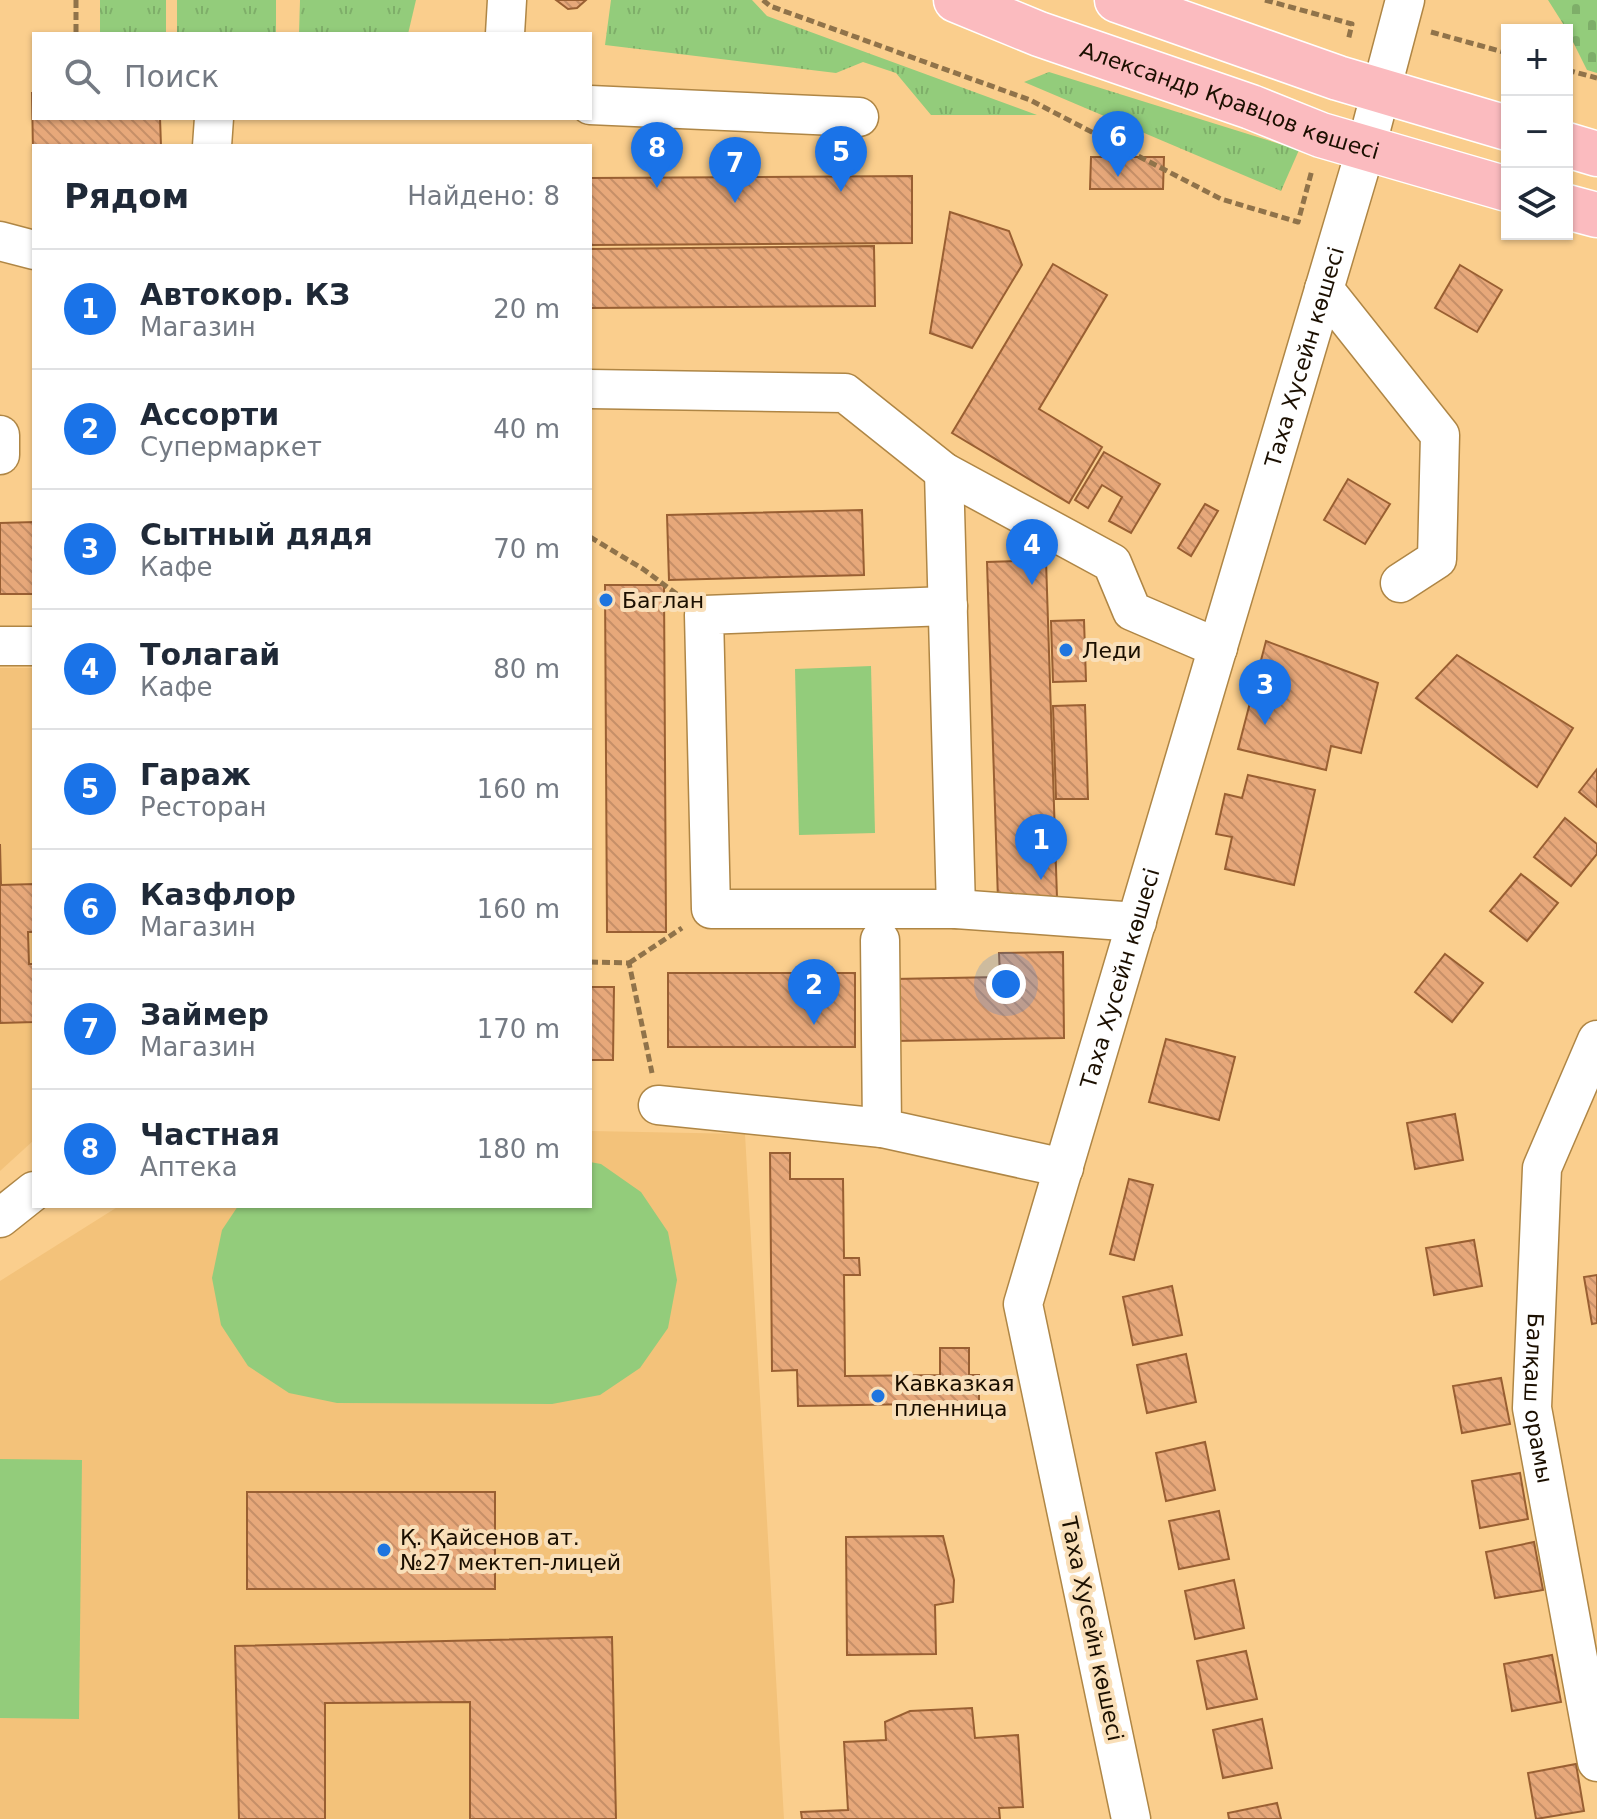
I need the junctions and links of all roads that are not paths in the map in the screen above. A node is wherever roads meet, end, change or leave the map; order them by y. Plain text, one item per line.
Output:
1 (507, 0) edge
2 (956, 0) edge
3 (1117, 0) edge
4 (1405, 0) edge
5 (505, 32) edge
6 (1382, 91) junction
7 (592, 105) edge
8 (859, 117) dead end
9 (214, 120) edge
10 (1501, 126) edge
11 (212, 144) edge
12 (1573, 147) edge
13 (1366, 148) junction
14 (1597, 154) edge
15 (1501, 187) edge
16 (0, 241) edge
17 (32, 249) edge
18 (1324, 289) junction
19 (592, 389) edge
20 (0, 435) edge
21 (0, 455) edge
22 (944, 472) junction
23 (1400, 583) dead end
24 (948, 606) junction
25 (0, 646) edge
26 (32, 646) edge
27 (1218, 648) junction
28 (956, 909) junction
29 (1137, 922) junction
30 (880, 940) dead end
31 (1597, 1040) edge
32 (1586, 1094) edge
33 (658, 1105) road end
34 (882, 1128) junction
35 (1064, 1168) junction
36 (32, 1193) edge
37 (0, 1218) edge
38 (1597, 1762) edge
39 (1131, 1819) edge

1 - 5 street
2 - 13 main road, Александр Кравцов көшесі
3 - 6 main road
4 - 6 street, Таха Хусейн көшесі
6 - 10 main road
6 - 13 street, Таха Хусейн көшесі
7 - 8 street
9 - 11 street
12 - 14 main road
13 - 15 main road, Александр Кравцов көшесі
13 - 18 street, Таха Хусейн көшесі
16 - 17 street
18 - 23 street
18 - 27 street, Таха Хусейн көшесі
19 - 22 street
20 - 21 street
22 - 24 street
22 - 27 street
24 - 28 street
24 - 28 street
25 - 26 street
27 - 29 street, Таха Хусейн көшесі
28 - 29 street
29 - 35 street, Таха Хусейн көшесі
30 - 34 street
31 - 32 street, Балқаш орамы
32 - 38 street, Балқаш орамы
33 - 34 street
34 - 35 street
35 - 39 street, Таха Хусейн көшесі
36 - 37 street

